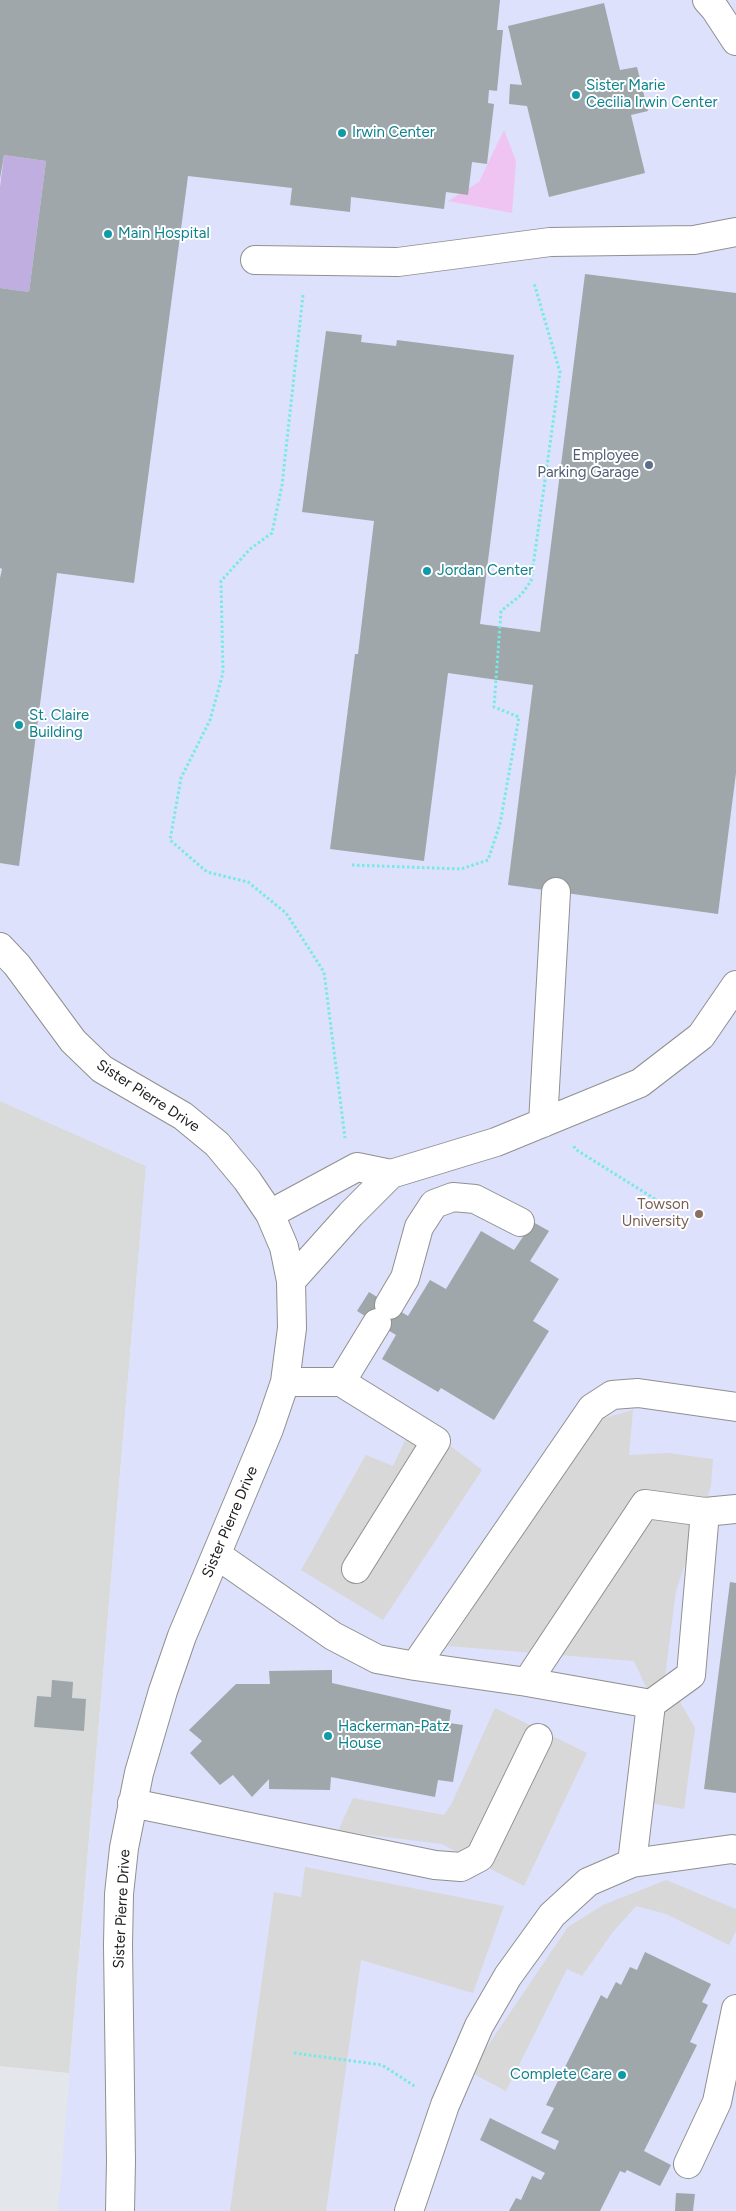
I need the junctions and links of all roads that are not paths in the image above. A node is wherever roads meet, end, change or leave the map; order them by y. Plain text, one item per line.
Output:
1 (707, 0) edge
2 (736, 41) edge
3 (736, 232) edge
4 (255, 260) dead end
5 (556, 892) dead end
6 (0, 947) edge
7 (736, 985) edge
8 (553, 1119) junction
9 (391, 1174) junction
10 (270, 1214) junction
11 (520, 1222) dead end
12 (291, 1281) junction
13 (285, 1382) junction
14 (341, 1382) junction
15 (736, 1407) edge
16 (736, 1509) edge
17 (705, 1512) junction
18 (217, 1555) junction
19 (356, 1569) dead end
20 (415, 1666) junction
21 (527, 1682) junction
22 (650, 1704) junction
23 (538, 1738) dead end
24 (132, 1804) junction
25 (736, 1850) edge
26 (632, 1862) junction
27 (736, 2009) edge
28 (688, 2164) dead end
29 (120, 2211) edge
30 (409, 2211) edge

1 - 2 street
3 - 4 street
5 - 8 street
6 - 10 street, Sister Pierre Drive
7 - 8 street
8 - 9 street
9 - 10 street
9 - 12 street
10 - 12 street, Sister Pierre Drive
11 - 14 street
12 - 13 street, Sister Pierre Drive
13 - 14 street
13 - 18 street, Sister Pierre Drive
14 - 19 street
15 - 20 street
16 - 17 street
17 - 21 street
17 - 22 street
18 - 20 street
18 - 24 street, Sister Pierre Drive
20 - 21 street
21 - 22 street
22 - 26 street
23 - 24 street
24 - 29 street, Sister Pierre Drive
25 - 26 street
26 - 30 street
27 - 28 street

